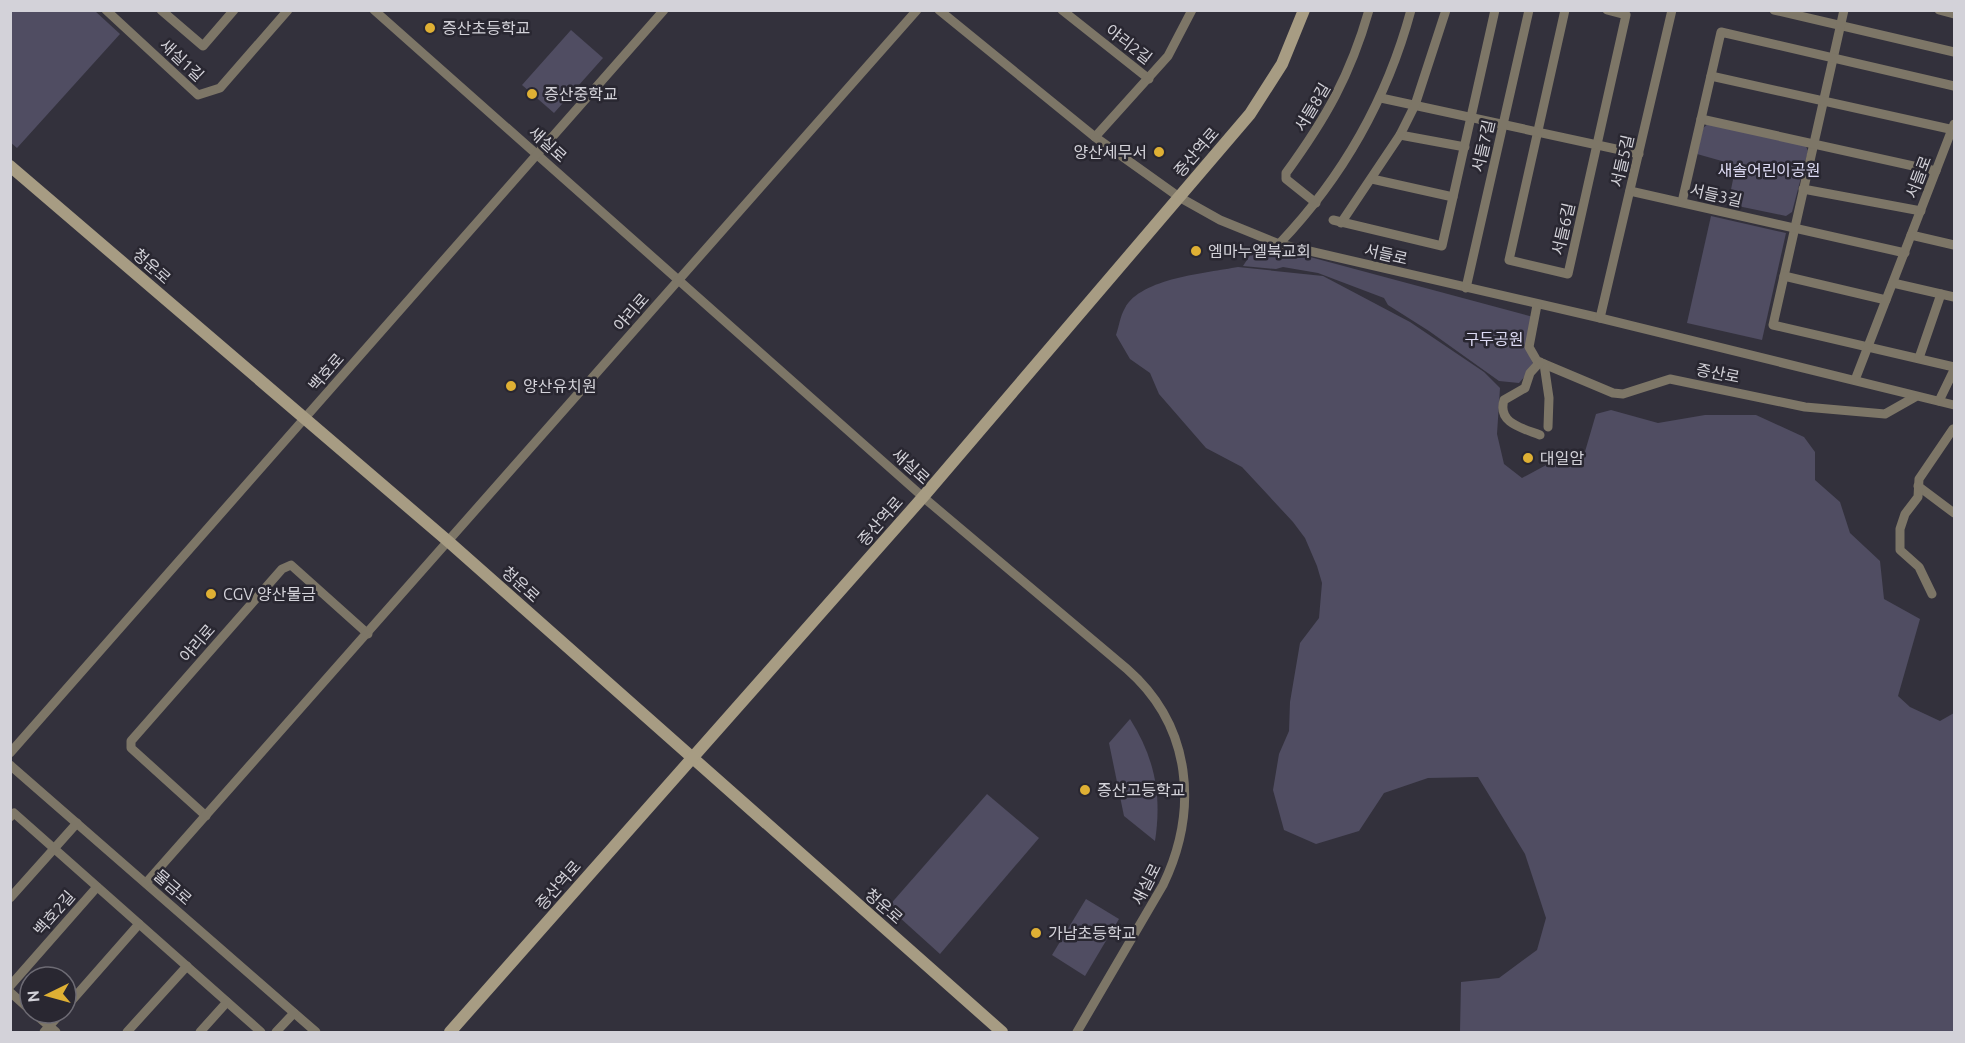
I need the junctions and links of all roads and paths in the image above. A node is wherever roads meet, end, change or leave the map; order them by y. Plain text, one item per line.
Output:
1 (106, 10) edge
2 (161, 10) edge
3 (288, 10) edge
4 (374, 10) edge
5 (664, 10) edge
6 (917, 10) edge
7 (939, 10) edge
8 (1062, 10) edge
9 (1192, 10) edge
10 (1304, 10) edge
11 (1369, 10) edge
12 (1411, 10) edge
13 (1446, 10) edge
14 (1495, 10) edge
15 (1529, 10) edge
16 (1565, 10) edge
17 (1607, 10) edge
18 (1672, 10) edge
19 (1774, 10) edge
20 (1844, 10) edge
21 (1939, 10) edge
22 (232, 11) edge
23 (1954, 14) edge
24 (1840, 25) junction
25 (1954, 52) edge
26 (1833, 58) junction
27 (1711, 76) junction
28 (1149, 79) junction
29 (1954, 86) edge
30 (1380, 98) junction
31 (1823, 100) junction
32 (1415, 105) junction
33 (1472, 118) junction
34 (1701, 119) junction
35 (1503, 125) junction
36 (1954, 128) edge
37 (1538, 132) junction
38 (1400, 135) junction
39 (1095, 137) junction
40 (1814, 143) junction
41 (1597, 145) junction
42 (1465, 147) junction
43 (1639, 154) junction
44 (537, 155) junction
45 (10, 166) edge
46 (1936, 171) junction
47 (1372, 179) junction
48 (1803, 189) junction
49 (1630, 191) junction
50 (1179, 197) junction
51 (1453, 197) junction
52 (1682, 202) junction
53 (1316, 203) junction
54 (1921, 211) junction
55 (1794, 228) junction
56 (1911, 235) junction
57 (1280, 244) junction
58 (1954, 245) edge
59 (1905, 253) junction
60 (1784, 276) junction
61 (679, 280) junction
62 (1893, 283) junction
63 (1466, 288) junction
64 (1941, 294) junction
65 (1954, 297) edge
66 (1886, 300) junction
67 (1538, 305) junction
68 (1600, 318) junction
69 (1868, 346) junction
70 (1919, 358) junction
71 (1542, 363) junction
72 (1954, 368) edge
73 (1855, 380) junction
74 (1915, 397) junction
75 (1939, 401) junction
76 (1954, 405) edge
77 (305, 418) junction
78 (1548, 427) dead end
79 (1954, 429) edge
80 (1539, 435) dead end
81 (1918, 486) junction
82 (923, 497) junction
83 (1954, 513) edge
84 (449, 542) junction
85 (1932, 594) dead end
86 (368, 634) junction
87 (10, 753) edge
88 (691, 759) junction
89 (10, 765) edge
90 (10, 816) edge
91 (206, 816) junction
92 (77, 823) junction
93 (53, 849) junction
94 (146, 883) junction
95 (97, 887) junction
96 (10, 898) edge
97 (139, 924) junction
98 (187, 966) junction
99 (10, 986) edge
100 (78, 993) edge
101 (227, 1002) junction
102 (294, 1013) junction
103 (127, 1032) edge
104 (200, 1032) edge
105 (261, 1032) edge
106 (276, 1032) edge
107 (316, 1032) edge
108 (450, 1032) edge
109 (1002, 1032) edge
110 (1077, 1032) edge

1 - 3 street, 새실1길
2 - 22 street
4 - 44 street, 새실로
5 - 44 street, 백호로
6 - 61 street, 야리로
7 - 39 street, 서들로
8 - 28 street, 야리2길
9 - 28 street, 야리2길
10 - 50 street, 증산역로
11 - 53 street, 서들8길
12 - 30 street
13 - 32 street
14 - 33 street
15 - 35 street, 서들7길
16 - 37 street, 서들6길
17 - 41 street, 서들6길
18 - 43 street, 서들5길
19 - 24 street
20 - 24 street
21 - 23 street
24 - 25 street
24 - 26 street
26 - 27 street
26 - 29 street
26 - 31 street
27 - 31 street
27 - 34 street
28 - 39 street, 야리2길
30 - 32 street
30 - 53 street
31 - 36 street
31 - 40 street
32 - 33 street
32 - 38 street
33 - 35 street
33 - 42 street
34 - 40 street
34 - 52 street
35 - 37 street
35 - 63 street, 서들7길
36 - 46 street, 서들로
37 - 41 street
37 - 41 street, 서들6길
38 - 42 street
38 - 47 street
39 - 50 street, 서들로
40 - 46 street
40 - 48 street
41 - 43 street
42 - 51 street
43 - 49 street, 서들5길
44 - 61 street, 새실로
44 - 77 street, 백호로
45 - 77 street, 청운로
46 - 54 street, 서들로
47 - 51 street
47 - 51 street
48 - 54 street
48 - 55 street
49 - 52 street, 서들3길
49 - 68 street, 서들5길
50 - 57 street, 서들로
50 - 82 street, 증산역로
52 - 55 street, 서들3길
53 - 57 street
54 - 56 street, 서들로
55 - 59 street, 서들3길
55 - 60 street
56 - 58 street
56 - 59 street, 서들로
57 - 63 street, 서들로
59 - 62 street, 서들로
60 - 66 street
60 - 69 street
61 - 82 street, 새실로
61 - 84 street, 야리로
62 - 64 street
62 - 66 street, 서들로
63 - 67 street, 서들로
64 - 65 street
64 - 70 street
66 - 69 street, 서들로
67 - 68 street, 서들로
67 - 71 street
68 - 73 street, 서들로
69 - 70 street
69 - 73 street, 서들로
70 - 72 street
71 - 74 street, 증산로
71 - 78 street
71 - 80 street
72 - 75 street
73 - 74 street
74 - 75 street
75 - 76 street
77 - 84 street, 청운로
77 - 87 street, 백호로
79 - 81 street
81 - 83 street
81 - 85 street
82 - 88 street, 증산역로
82 - 110 street, 새실로
84 - 86 street, 야리로
84 - 88 street, 청운로
86 - 91 street, 야리로
86 - 91 street, 야리로
88 - 108 street, 증산역로
88 - 109 street, 청운로
89 - 92 street, 물금로
90 - 93 street, 백호2길
91 - 94 street, 야리로
92 - 93 street
92 - 94 street, 물금로
93 - 95 street, 백호2길
93 - 96 street
94 - 102 street, 물금로
95 - 97 street, 백호2길
95 - 99 street, 백호2길
97 - 98 street, 백호2길
97 - 100 street
98 - 101 street, 백호2길
98 - 103 street
101 - 104 street
101 - 105 street, 백호2길
102 - 106 street
102 - 107 street, 물금로

